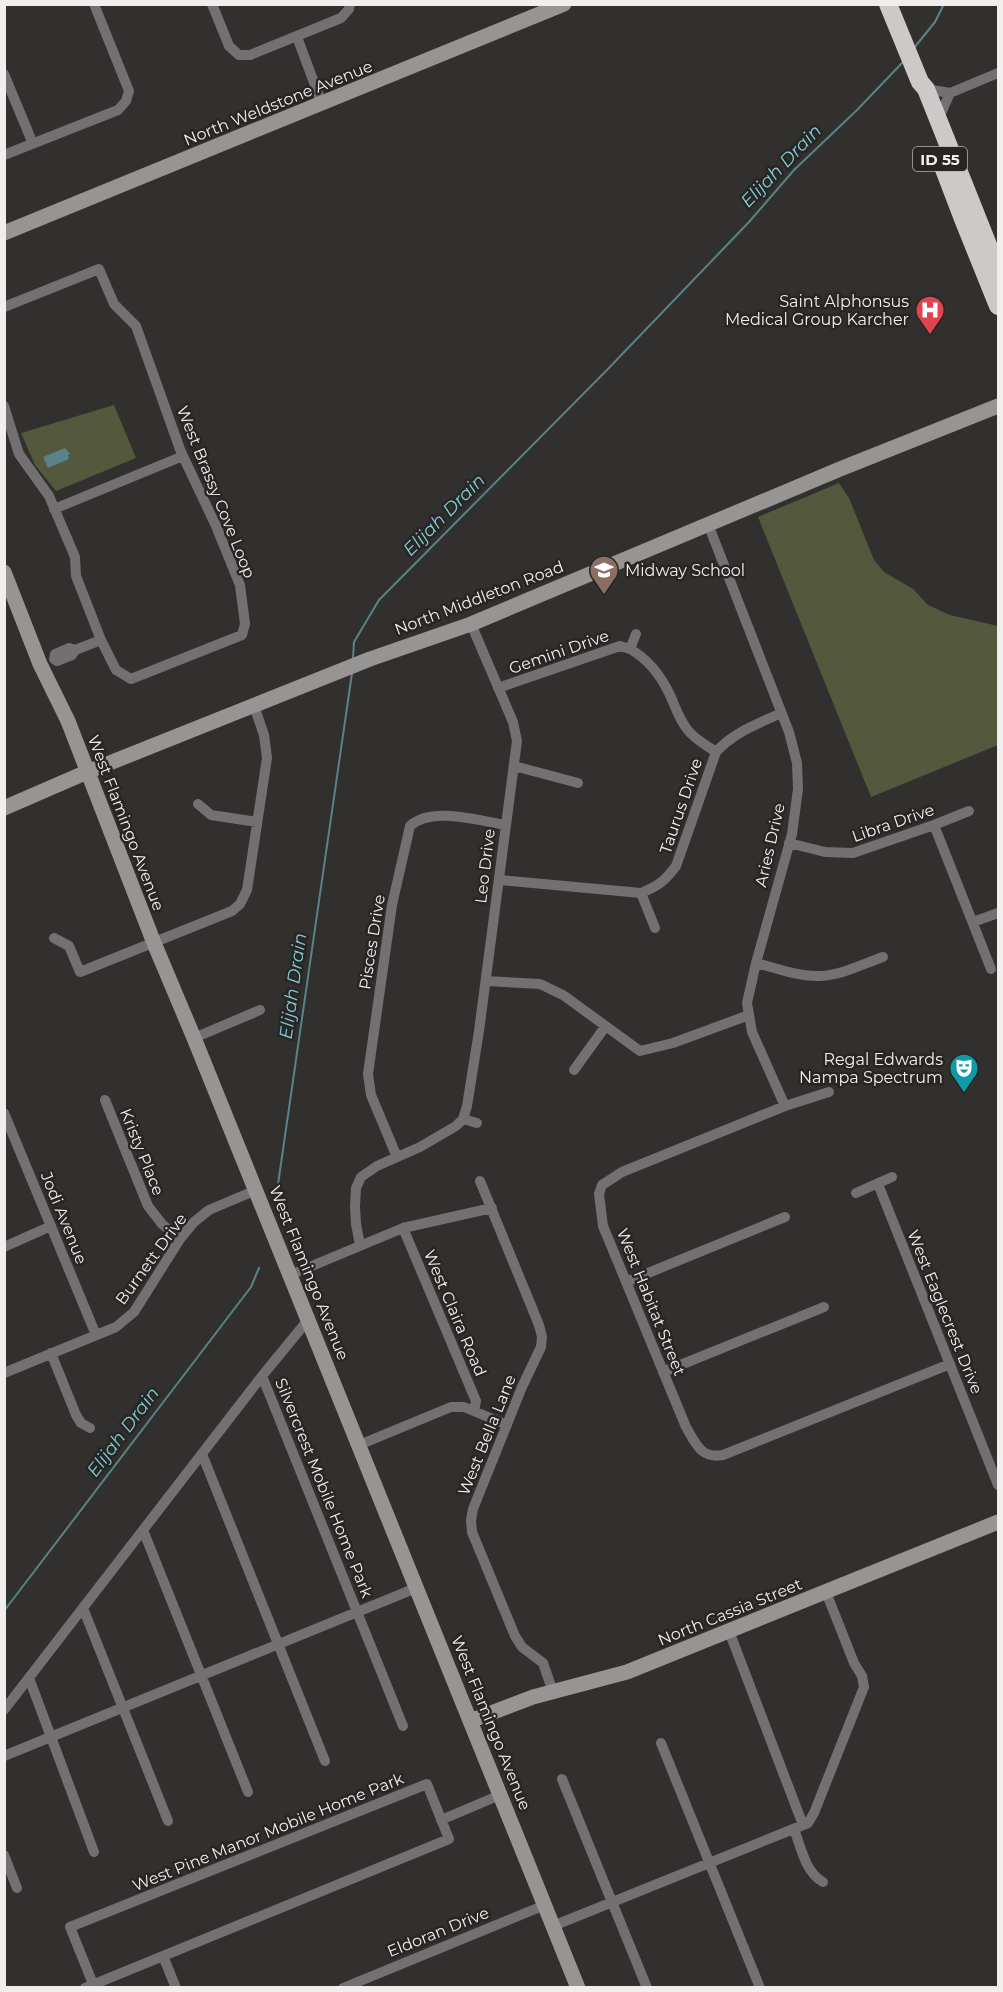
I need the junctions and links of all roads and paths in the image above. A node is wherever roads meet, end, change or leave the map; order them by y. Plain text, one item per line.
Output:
1 (94, 4) edge
2 (212, 4) edge
3 (564, 4) edge
4 (888, 4) edge
5 (349, 7) edge
6 (297, 37) junction
7 (999, 73) edge
8 (4, 74) edge
9 (921, 82) junction
10 (950, 93) junction
11 (322, 104) junction
12 (938, 120) junction
13 (33, 144) junction
14 (4, 155) edge
15 (6, 228) edge
16 (999, 270) edge
17 (999, 306) edge
18 (4, 307) edge
19 (4, 406) edge
20 (999, 406) edge
21 (183, 456) junction
22 (54, 509) junction
23 (708, 524) junction
24 (4, 572) edge
25 (471, 624) junction
26 (636, 634) dead end
27 (101, 640) junction
28 (630, 649) junction
29 (47, 661) junction
30 (498, 688) junction
31 (254, 706) junction
32 (781, 713) junction
33 (716, 752) junction
34 (514, 766) junction
35 (87, 772) junction
36 (578, 783) dead end
37 (198, 804) dead end
38 (4, 807) edge
39 (969, 811) dead end
40 (257, 822) junction
41 (506, 825) junction
42 (934, 825) junction
43 (789, 843) junction
44 (499, 880) junction
45 (642, 893) junction
46 (999, 913) edge
47 (973, 922) junction
48 (655, 928) dead end
49 (54, 938) dead end
50 (154, 943) junction
51 (883, 957) dead end
52 (756, 963) junction
53 (991, 969) dead end
54 (486, 981) junction
55 (260, 1010) dead end
56 (749, 1015) junction
57 (605, 1027) junction
58 (194, 1038) junction
59 (574, 1070) dead end
60 (829, 1092) dead end
61 (105, 1100) dead end
62 (785, 1106) junction
63 (4, 1113) edge
64 (463, 1119) junction
65 (477, 1123) dead end
66 (9, 1137) edge
67 (397, 1157) junction
68 (891, 1177) dead end
69 (480, 1181) dead end
70 (878, 1184) junction
71 (256, 1190) junction
72 (856, 1193) dead end
73 (492, 1208) junction
74 (785, 1216) dead end
75 (51, 1226) junction
76 (403, 1228) junction
77 (180, 1239) junction
78 (360, 1245) junction
79 (4, 1247) edge
80 (290, 1275) junction
81 (626, 1282) junction
82 (824, 1307) dead end
83 (308, 1320) junction
84 (96, 1335) junction
85 (51, 1353) junction
86 (950, 1364) junction
87 (663, 1372) junction
88 (4, 1373) edge
89 (262, 1376) junction
90 (474, 1411) junction
91 (507, 1425) junction
92 (90, 1428) dead end
93 (359, 1444) junction
94 (202, 1454) junction
95 (999, 1485) edge
96 (999, 1522) edge
97 (143, 1530) junction
98 (416, 1588) junction
99 (826, 1592) junction
100 (83, 1608) junction
101 (357, 1612) junction
102 (729, 1632) junction
103 (279, 1645) junction
104 (201, 1677) junction
105 (29, 1678) junction
106 (553, 1692) junction
107 (122, 1709) junction
108 (4, 1710) edge
109 (470, 1721) junction
110 (403, 1726) dead end
111 (52, 1737) junction
112 (661, 1743) dead end
113 (4, 1756) edge
114 (325, 1761) dead end
115 (562, 1779) dead end
116 (248, 1792) dead end
117 (500, 1795) junction
118 (441, 1820) junction
119 (168, 1821) dead end
120 (798, 1827) junction
121 (94, 1851) dead end
122 (4, 1855) edge
123 (710, 1862) junction
124 (824, 1882) dead end
125 (17, 1888) dead end
126 (612, 1902) junction
127 (545, 1905) junction
128 (553, 1926) junction
129 (164, 1956) junction
130 (89, 1986) edge
131 (176, 1988) edge
132 (343, 1988) edge
133 (578, 1988) edge
134 (647, 1988) edge
135 (760, 1988) edge

1 - 13 street
2 - 6 street
3 - 11 street, North Weldstone Avenue
4 - 9 highway, ID 55
5 - 6 street
6 - 11 street
7 - 10 street
8 - 13 street
9 - 10 street
9 - 12 highway, ID 55
9 - 17 highway, ID 55
10 - 12 street
11 - 15 street, North Weldstone Avenue
12 - 16 highway, ID 55
13 - 14 street
18 - 21 street, West Brassy Cove Loop
19 - 22 street, West Brassy Cove Loop
20 - 23 street, North Middleton Road
21 - 22 street
21 - 27 street, West Brassy Cove Loop
22 - 27 street, West Brassy Cove Loop
23 - 25 street, North Middleton Road
23 - 32 street, Aries Drive
24 - 29 street, West Flamingo Avenue
25 - 30 street, Leo Drive
25 - 31 street, North Middleton Road
26 - 28 street, Gemini Drive
27 - 29 street
28 - 30 street, Gemini Drive
28 - 33 street, Gemini Drive
29 - 35 street, West Flamingo Avenue
30 - 34 street, Leo Drive
31 - 35 street, North Middleton Road
31 - 40 street
32 - 33 street, Taurus Drive
32 - 43 street, Aries Drive
33 - 45 street, Taurus Drive
34 - 36 street
34 - 41 street, Leo Drive
35 - 38 street, North Middleton Road
35 - 50 street, West Flamingo Avenue
37 - 40 street
39 - 42 street, Libra Drive
40 - 50 street
41 - 44 street, Leo Drive
41 - 67 street, Pisces Drive
42 - 43 street, Libra Drive
42 - 47 street
43 - 52 street, Aries Drive
44 - 45 street
44 - 54 street, Leo Drive
45 - 48 street
46 - 47 street
47 - 53 street
49 - 50 street
50 - 58 street, West Flamingo Avenue
51 - 52 street
52 - 56 street, Aries Drive
54 - 57 street
54 - 64 street, Leo Drive
55 - 58 street
56 - 57 street
56 - 62 street, Aries Drive
57 - 59 street
58 - 71 street, West Flamingo Avenue
60 - 62 street
61 - 77 street, Kristy Place
62 - 81 street, West Habitat Street
63 - 66 street, Jodi Avenue
64 - 65 street
64 - 67 street
66 - 75 street, Jodi Avenue
67 - 78 street
68 - 70 street
69 - 73 street, West Bella Lane
70 - 72 street
70 - 86 street, West Eaglecrest Drive
71 - 77 street, Burnett Drive
71 - 80 street, West Flamingo Avenue
73 - 76 street
73 - 91 street, West Bella Lane
74 - 81 street
75 - 79 street
75 - 84 street, Jodi Avenue
76 - 78 street
76 - 90 street, West Claira Road
77 - 84 street, Burnett Drive
78 - 80 street
80 - 83 street, West Flamingo Avenue
81 - 87 street, West Habitat Street
82 - 87 street
83 - 89 street, Silvercrest Mobile Home Park
83 - 93 street, West Flamingo Avenue
84 - 85 street, Burnett Drive
85 - 88 street, Burnett Drive
85 - 92 street
86 - 87 street, West Habitat Street
86 - 95 street, West Eaglecrest Drive
89 - 94 street, Silvercrest Mobile Home Park
89 - 101 street, Silvercrest Mobile Home Park
90 - 91 street
90 - 93 street
91 - 106 street, West Bella Lane
93 - 98 street, West Flamingo Avenue
94 - 97 street, Silvercrest Mobile Home Park
94 - 103 street
96 - 99 street, North Cassia Street
97 - 100 street, Silvercrest Mobile Home Park
97 - 104 street
98 - 101 street, Silvercrest Mobile Home Park
98 - 109 street, West Flamingo Avenue
99 - 102 street, North Cassia Street
99 - 120 street
100 - 105 street, Silvercrest Mobile Home Park
100 - 107 street
101 - 103 street, Silvercrest Mobile Home Park
101 - 110 street, Silvercrest Mobile Home Park
102 - 106 street, North Cassia Street
102 - 120 street
103 - 104 street, Silvercrest Mobile Home Park
103 - 114 street
104 - 107 street, Silvercrest Mobile Home Park
104 - 116 street
105 - 108 street, Silvercrest Mobile Home Park
105 - 111 street
106 - 109 street, North Cassia Street
107 - 111 street, Silvercrest Mobile Home Park
107 - 119 street
109 - 117 street, West Flamingo Avenue
111 - 113 street, Silvercrest Mobile Home Park
111 - 121 street
112 - 123 street
115 - 126 street
117 - 118 street
117 - 127 street, West Flamingo Avenue
118 - 129 street, West Pine Manor Mobile Home Park
118 - 130 street, West Pine Manor Mobile Home Park
120 - 123 street
120 - 124 street
122 - 125 street
123 - 126 street
123 - 135 street
126 - 128 street
126 - 134 street
127 - 128 street, West Flamingo Avenue
127 - 132 street, Eldoran Drive
128 - 133 street, West Flamingo Avenue
129 - 130 street, West Pine Manor Mobile Home Park
129 - 131 street

